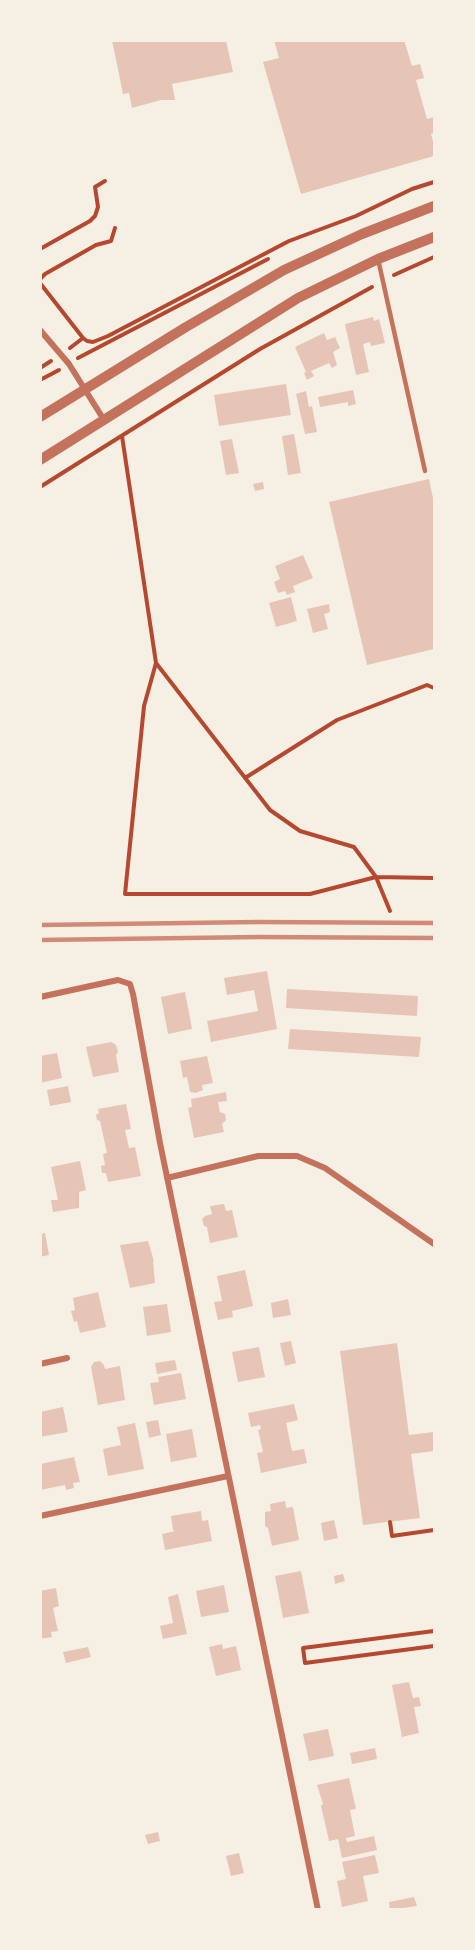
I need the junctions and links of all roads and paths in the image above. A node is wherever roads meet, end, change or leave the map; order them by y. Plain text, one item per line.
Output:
1 (105, 181) dead end
2 (435, 182) edge
3 (435, 206) edge
4 (116, 228) dead end
5 (435, 237) edge
6 (40, 249) edge
7 (435, 257) edge
8 (378, 259) junction
9 (40, 281) edge
10 (383, 281) junction
11 (40, 330) edge
12 (83, 338) junction
13 (70, 348) dead end
14 (52, 361) dead end
15 (40, 368) edge
16 (56, 371) dead end
17 (40, 380) edge
18 (86, 389) junction
19 (40, 417) edge
20 (104, 420) junction
21 (123, 436) junction
22 (40, 460) edge
23 (58, 464) dead end
24 (425, 471) dead end
25 (64, 472) junction
26 (40, 487) edge
27 (156, 663) junction
28 (435, 688) edge
29 (245, 778) junction
30 (376, 877) junction
31 (435, 878) edge
32 (390, 911) dead end
33 (40, 997) edge
34 (167, 1178) junction
35 (435, 1244) edge
36 (67, 1358) dead end
37 (40, 1364) edge
38 (228, 1476) junction
39 (40, 1516) edge
40 (390, 1522) dead end
41 (435, 1530) edge
42 (435, 1631) edge
43 (435, 1646) edge
44 (318, 1910) edge

1 - 6 path
2 - 12 path
3 - 18 street
4 - 9 path
5 - 8 street
7 - 10 path
8 - 10 lane
8 - 20 street
9 - 12 path
10 - 21 path
10 - 24 lane
11 - 18 street
12 - 13 path
14 - 15 path
16 - 17 path
18 - 19 street
18 - 20 street
20 - 22 street
21 - 25 path
21 - 27 path
23 - 25 path
25 - 26 path
27 - 29 path
27 - 30 path
28 - 29 path
29 - 30 path
30 - 31 path
30 - 32 path
33 - 34 street
34 - 35 street
34 - 38 street
36 - 37 street
38 - 39 street
38 - 44 street
40 - 41 path
42 - 43 path

